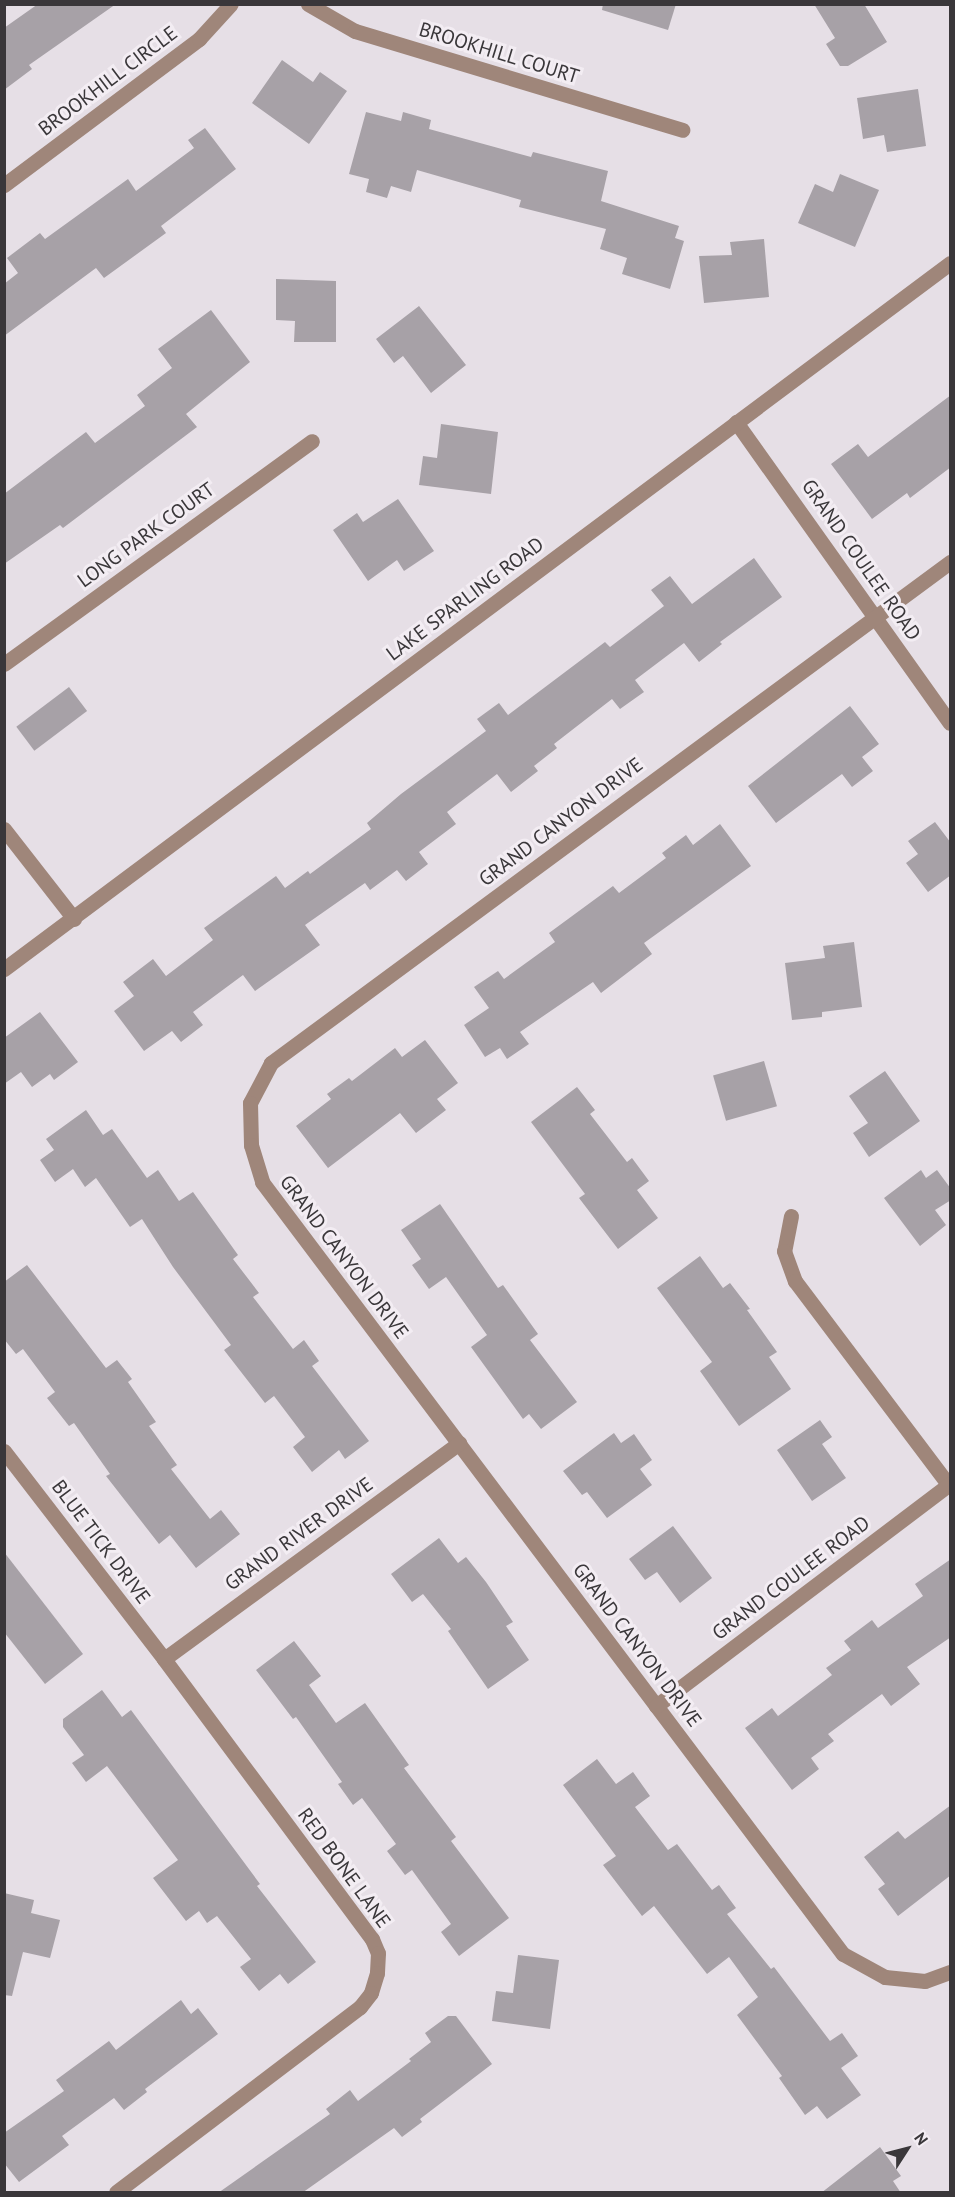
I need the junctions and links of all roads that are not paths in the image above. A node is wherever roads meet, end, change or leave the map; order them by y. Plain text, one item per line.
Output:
1 (231, 4) edge
2 (308, 4) edge
3 (682, 130) dead end
4 (4, 185) edge
5 (951, 263) edge
6 (736, 422) junction
7 (312, 441) dead end
8 (951, 562) edge
9 (875, 616) junction
10 (4, 664) edge
11 (951, 723) edge
12 (4, 829) edge
13 (74, 919) junction
14 (4, 969) edge
15 (791, 1216) dead end
16 (459, 1443) junction
17 (4, 1451) edge
18 (950, 1485) edge
19 (164, 1659) junction
20 (656, 1706) junction
21 (951, 1972) edge
22 (116, 2193) edge

1 - 4 street, BROOKHILL CIRCLE
2 - 3 street, BROOKHILL COURT
5 - 6 street, LAKE SPARLING ROAD
6 - 9 street, GRAND COULEE ROAD
6 - 13 street, LAKE SPARLING ROAD
7 - 10 street, LONG PARK COURT
8 - 9 street, GRAND CANYON DRIVE
9 - 11 street, GRAND COULEE ROAD
9 - 16 street, GRAND CANYON DRIVE
12 - 13 street
13 - 14 street, LAKE SPARLING ROAD
15 - 18 street
16 - 19 street, GRAND RIVER DRIVE
16 - 20 street, GRAND CANYON DRIVE
17 - 19 street, BLUE TICK DRIVE
18 - 20 street, GRAND COULEE ROAD
19 - 22 street, RED BONE LANE
20 - 21 street, GRAND CANYON DRIVE

